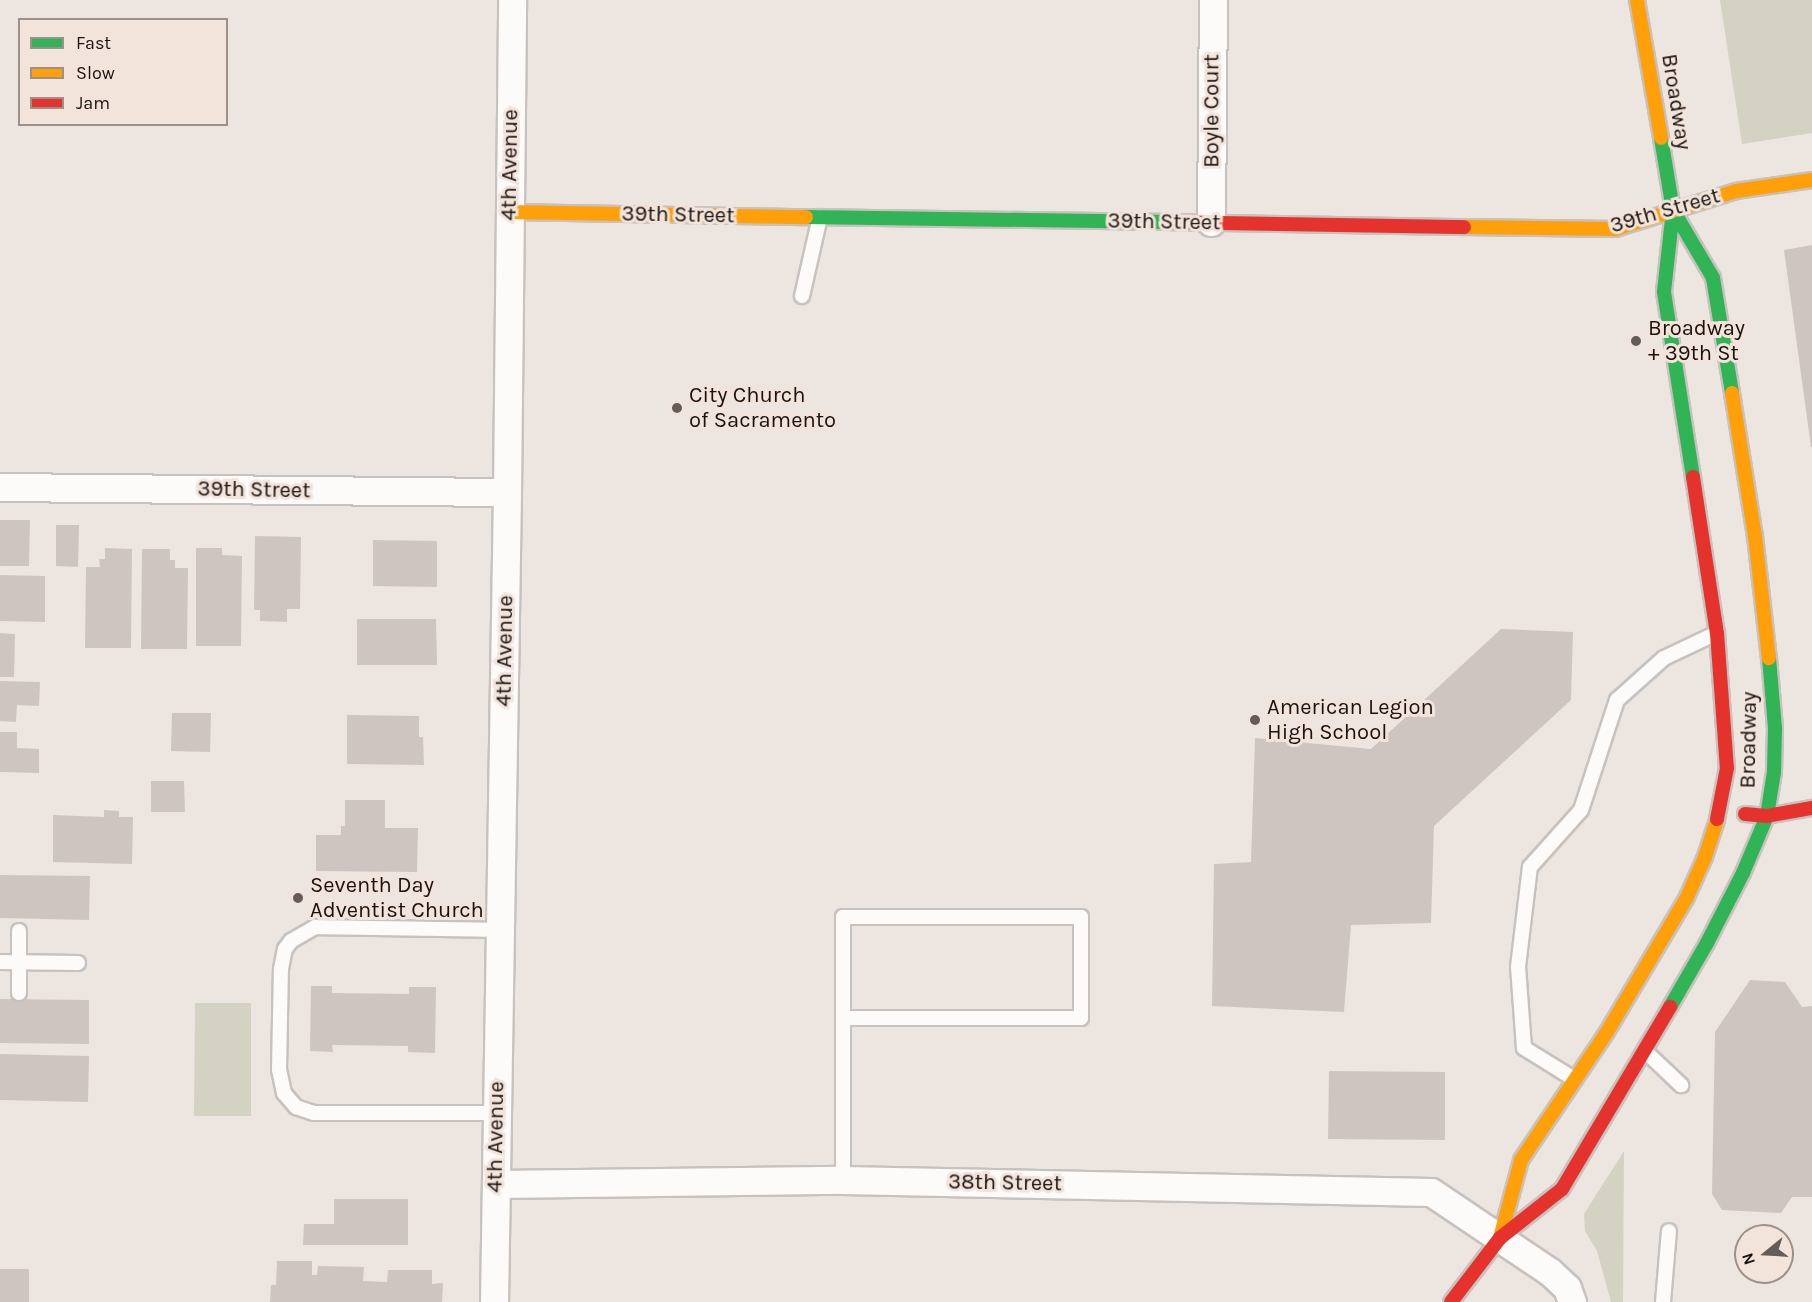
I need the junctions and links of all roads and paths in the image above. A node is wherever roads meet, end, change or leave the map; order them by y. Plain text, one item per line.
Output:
1 (512, 0) edge
2 (1213, 0) edge
3 (1637, 0) edge
4 (1812, 180) edge
5 (1673, 210) junction
6 (509, 212) junction
7 (820, 217) junction
8 (1211, 222) junction
9 (802, 296) dead end
10 (0, 487) edge
11 (507, 492) junction
12 (1717, 633) junction
13 (1812, 808) edge
14 (1719, 811) junction
15 (1767, 816) junction
16 (500, 930) junction
17 (19, 931) dead end
18 (0, 962) edge
19 (19, 963) junction
20 (78, 963) dead end
21 (19, 993) dead end
22 (845, 1018) junction
23 (1645, 1052) junction
24 (1574, 1079) junction
25 (1682, 1085) dead end
26 (496, 1113) junction
27 (843, 1180) junction
28 (496, 1184) junction
29 (1669, 1231) dead end
30 (1500, 1238) junction
31 (494, 1302) edge
32 (1451, 1302) edge
33 (1572, 1302) edge
34 (1663, 1302) edge

1 - 6 street, 4th Avenue
2 - 8 street, Boyle Court
3 - 5 main road, Broadway
4 - 5 main road, 39th Street
5 - 8 main road, 39th Street
5 - 12 main road, Broadway
5 - 15 main road, Broadway
6 - 7 main road, 39th Street
6 - 11 street, 4th Avenue
7 - 8 main road, 39th Street
7 - 9 lane
10 - 11 street, 39th Street
11 - 16 street, 4th Avenue
12 - 14 main road, Broadway
12 - 24 lane
13 - 15 main road
14 - 15 main road
14 - 24 main road, Broadway
15 - 23 main road, Broadway
16 - 26 street, 4th Avenue
16 - 26 lane
17 - 19 lane
18 - 19 lane
19 - 20 lane
19 - 21 lane
22 - 22 lane
22 - 27 lane
23 - 25 lane
23 - 30 main road, Broadway
24 - 30 main road, Broadway
26 - 28 street, 4th Avenue
27 - 28 street, 38th Street
27 - 30 street, 38th Street
28 - 31 street, 4th Avenue
29 - 34 lane
30 - 32 main road, Broadway
30 - 33 street, 38th Street

